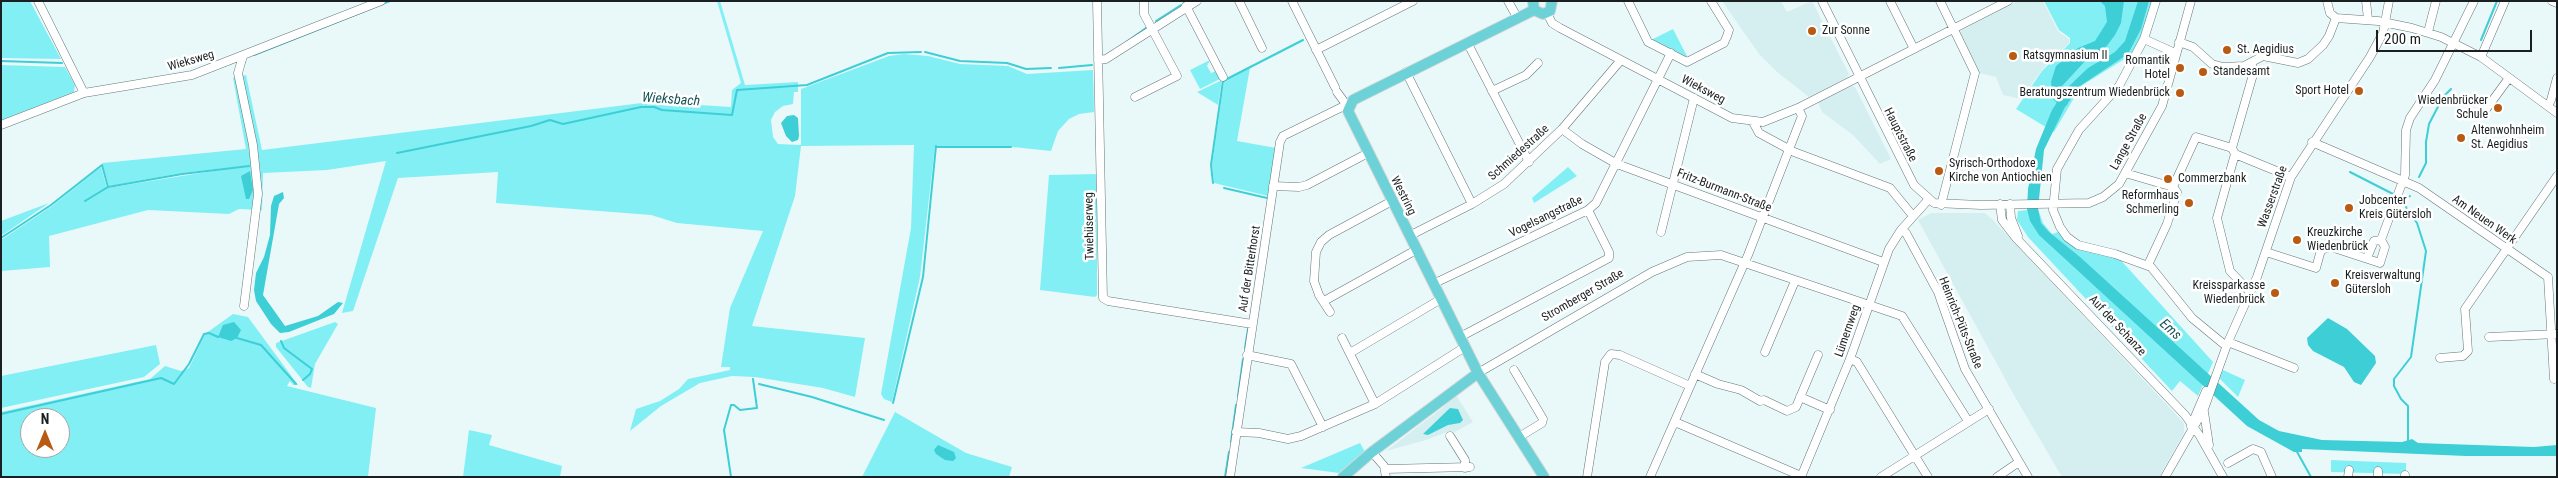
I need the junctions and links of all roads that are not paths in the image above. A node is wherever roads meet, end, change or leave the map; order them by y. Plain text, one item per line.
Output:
1 (38, 1) edge
2 (382, 1) edge
3 (1098, 1) edge
4 (1144, 1) edge
5 (1196, 1) edge
6 (1239, 1) edge
7 (1292, 1) edge
8 (1413, 1) edge
9 (1508, 1) edge
10 (1552, 1) edge
11 (1628, 1) edge
12 (1711, 1) edge
13 (1822, 1) edge
14 (1890, 1) edge
15 (1940, 1) edge
16 (2008, 1) edge
17 (2156, 1) edge
18 (2192, 1) edge
19 (2327, 1) edge
20 (2366, 1) edge
21 (2389, 1) edge
22 (2436, 1) edge
23 (2474, 1) edge
24 (2504, 1) edge
25 (2552, 1) edge
26 (2557, 3) edge
27 (1533, 5) edge
28 (1186, 6) junction
29 (1547, 13) junction
30 (1517, 18) junction
31 (2336, 18) junction
32 (2368, 19) junction
33 (2386, 23) junction
34 (1153, 27) junction
35 (1953, 29) junction
36 (2428, 32) junction
37 (2144, 39) junction
38 (1467, 42) junction
39 (2179, 42) junction
40 (2454, 43) junction
41 (1262, 48) dead end
42 (1914, 49) junction
43 (1316, 50) junction
44 (1670, 53) junction
45 (2175, 53) junction
46 (244, 56) junction
47 (2481, 58) junction
48 (1098, 60) junction
49 (1621, 60) junction
50 (225, 63) junction
51 (1538, 63) dead end
52 (2251, 63) junction
53 (238, 72) junction
54 (1406, 72) junction
55 (1223, 77) dead end
56 (1859, 77) junction
57 (2509, 78) junction
58 (2557, 78) edge
59 (1658, 79) junction
60 (1492, 91) junction
61 (84, 93) junction
62 (1135, 96) dead end
63 (1694, 98) junction
64 (2548, 106) junction
65 (1348, 107) junction
66 (1798, 108) junction
67 (2484, 112) dead end
68 (2557, 113) edge
69 (1753, 122) junction
70 (1, 125) edge
71 (1562, 129) junction
72 (2312, 142) junction
73 (1789, 148) junction
74 (2233, 151) junction
75 (1368, 153) junction
76 (1529, 162) junction
77 (1617, 164) junction
78 (2125, 173) junction
79 (2557, 176) edge
80 (2291, 177) junction
81 (2403, 181) junction
82 (1673, 183) junction
83 (1273, 186) junction
84 (2175, 190) junction
85 (1928, 200) junction
86 (1392, 202) junction
87 (1472, 204) junction
88 (1940, 204) junction
89 (2000, 204) junction
90 (2010, 204) junction
91 (2053, 204) junction
92 (1588, 210) junction
93 (1913, 216) junction
94 (1763, 218) junction
95 (1902, 230) junction
96 (1660, 232) dead end
97 (1409, 236) junction
98 (2381, 240) junction
99 (2025, 245) junction
100 (2506, 249) junction
101 (1416, 250) junction
102 (2266, 252) junction
103 (2367, 258) junction
104 (1744, 262) junction
105 (1883, 262) junction
106 (2148, 265) junction
107 (2557, 274) edge
108 (2548, 277) junction
109 (1795, 281) junction
110 (1433, 284) junction
111 (2250, 292) junction
112 (1441, 299) junction
113 (1324, 302) junction
114 (244, 306) dead end
115 (1869, 306) junction
116 (1330, 312) dead end
117 (1252, 324) junction
118 (2554, 334) edge
119 (1460, 337) junction
120 (1342, 338) dead end
121 (2489, 338) dead end
122 (2227, 344) junction
123 (1465, 347) junction
124 (1765, 352) dead end
125 (1350, 353) junction
126 (1247, 355) junction
127 (1818, 355) dead end
128 (2440, 358) dead end
129 (1850, 359) junction
130 (2294, 368) dead end
131 (1514, 370) dead end
132 (1478, 373) junction
133 (1695, 374) junction
134 (2554, 379) dead end
135 (1690, 386) junction
136 (1800, 398) junction
137 (2207, 398) junction
138 (1375, 404) junction
139 (1989, 409) junction
140 (2204, 409) junction
141 (1830, 410) junction
142 (1968, 421) junction
143 (1675, 422) junction
144 (2193, 425) junction
145 (1323, 427) junction
146 (1236, 432) junction
147 (1450, 436) dead end
148 (1519, 438) junction
149 (1372, 452) junction
150 (2210, 452) junction
151 (1915, 455) junction
152 (2019, 462) junction
153 (2228, 462) dead end
154 (1386, 473) edge
155 (1801, 476) edge
156 (1230, 477) edge
157 (1343, 477) edge
158 (1544, 477) edge
159 (1587, 477) edge
160 (1650, 477) edge
161 (1881, 477) edge
162 (1928, 477) edge
163 (1997, 477) edge
164 (2028, 477) edge
165 (2165, 477) edge
166 (2224, 477) edge
167 (2272, 477) edge

1 - 61 street
2 - 46 street, Wieksweg
3 - 48 street, Twiehüserweg
4 - 34 street
5 - 28 street
6 - 41 street
7 - 43 street
8 - 43 street
9 - 30 street
10 - 29 main road
11 - 44 street
12 - 44 street
13 - 56 street, Hauptstraße
14 - 42 street
15 - 35 street
16 - 35 street, Wieksweg
17 - 37 street
18 - 39 street, Lange Straße
19 - 31 street
20 - 32 street
21 - 33 street, Wasserstraße
22 - 36 street
23 - 40 street
24 - 47 street
25 - 26 street
27 - 29 main road
27 - 30 main road
28 - 34 street
28 - 55 street
29 - 49 street, Wieksweg
30 - 38 main road
31 - 32 street
31 - 52 street
32 - 33 street
33 - 36 street
33 - 72 street, Wasserstraße
34 - 48 street
34 - 62 street
35 - 42 street, Wieksweg
35 - 88 street
36 - 40 street
37 - 45 street
37 - 91 street
38 - 54 main road
38 - 60 street
39 - 45 street, Lange Straße
39 - 52 street
40 - 47 street
40 - 81 street
42 - 56 street, Wieksweg
43 - 65 street
44 - 59 street, Vogelsangstraße
45 - 78 street, Lange Straße
46 - 50 street, Wieksweg
46 - 53 street
47 - 57 street
48 - 117 street, Twiehüserweg
49 - 59 street, Wieksweg
49 - 71 street, Schmiedestraße
50 - 53 street
50 - 61 street, Wieksweg
51 - 60 street
52 - 74 street
53 - 114 street
54 - 65 main road
54 - 87 street
56 - 66 street, Wieksweg
56 - 85 street, Hauptstraße
57 - 64 street
57 - 67 street
58 - 64 street
59 - 63 street, Wieksweg
59 - 77 street, Vogelsangstraße
60 - 76 street
61 - 70 street, Wieksweg
63 - 69 street, Wieksweg
63 - 82 street
64 - 68 street
65 - 75 main road, Westring
65 - 83 street, Auf der Bitterhorst
66 - 69 street, Wieksweg
66 - 73 street
69 - 73 street
71 - 76 street, Schmiedestraße
71 - 77 street, Fritz-Burmann-Straße
72 - 80 street, Wasserstraße
72 - 81 street, Am Neuen Werk
73 - 93 street
73 - 94 street
74 - 80 street
74 - 84 street
74 - 111 street
75 - 83 street
75 - 86 main road, Westring
76 - 87 street, Schmiedestraße
77 - 82 street, Fritz-Burmann-Straße
77 - 92 street, Vogelsangstraße
78 - 84 street
78 - 91 street, Lange Straße
79 - 100 street
80 - 102 street, Wasserstraße
81 - 98 street
81 - 100 street, Am Neuen Werk
82 - 94 street, Fritz-Burmann-Straße
82 - 96 street
83 - 117 street, Auf der Bitterhorst
84 - 106 street
85 - 88 street
85 - 93 street, Lümernweg
86 - 97 main road, Westring
86 - 113 street
87 - 97 street, Schmiedestraße
88 - 89 street
89 - 90 street
89 - 99 street, Auf der Schanze
90 - 91 street, Lange Straße
90 - 99 street, Auf der Schanze
91 - 106 street
92 - 110 street, Vogelsangstraße
92 - 119 street
93 - 95 street, Lümernweg
94 - 104 street
94 - 105 street, Fritz-Burmann-Straße
95 - 105 street, Lümernweg
95 - 139 street, Heinrich-Püts-Straße
97 - 101 main road, Westring
98 - 103 street
98 - 103 street
99 - 144 street, Auf der Schanze
100 - 108 street, Am Neuen Werk
100 - 128 street
101 - 110 main road, Westring
101 - 113 street
102 - 103 street
102 - 111 street, Wasserstraße
104 - 109 street, Stromberger Straße
104 - 132 street, Stromberger Straße
104 - 133 street
105 - 115 street, Lümernweg
106 - 122 street
107 - 108 street
108 - 118 street
109 - 115 street, Stromberger Straße
109 - 124 street
110 - 112 main road, Westring
111 - 122 street, Wasserstraße
112 - 119 main road, Westring
112 - 125 street
113 - 116 street
115 - 129 street, Lümernweg
115 - 142 street, Stromberger Straße
117 - 126 street, Auf der Bitterhorst
118 - 121 street
118 - 134 street
119 - 123 main road, Westring
120 - 125 street
122 - 130 street
122 - 137 street, Wasserstraße
123 - 132 main road, Westring
123 - 138 street
125 - 138 street
126 - 145 street
126 - 146 street, Auf der Bitterhorst
127 - 136 street
129 - 141 street, Lümernweg
129 - 151 street
131 - 148 street
132 - 148 main road, Westring
132 - 149 main road, Stromberger Straße
133 - 135 street
133 - 136 street
135 - 143 street
135 - 159 street
136 - 141 street
137 - 140 street
137 - 144 street, Wasserstraße
138 - 145 street
139 - 142 street
139 - 152 street, Heinrich-Püts-Straße
140 - 144 street
140 - 150 street
141 - 155 street, Lümernweg
142 - 151 street
143 - 155 street
143 - 160 street
144 - 150 street, Auf der Schanze
144 - 165 street
145 - 146 street
146 - 156 street, Auf der Bitterhorst
147 - 154 street
148 - 158 main road, Westring
149 - 154 street
149 - 157 main road, Stromberger Straße
150 - 166 street, Auf der Schanze
151 - 161 street
151 - 162 street
152 - 163 street
152 - 164 street, Heinrich-Püts-Straße
153 - 167 street

